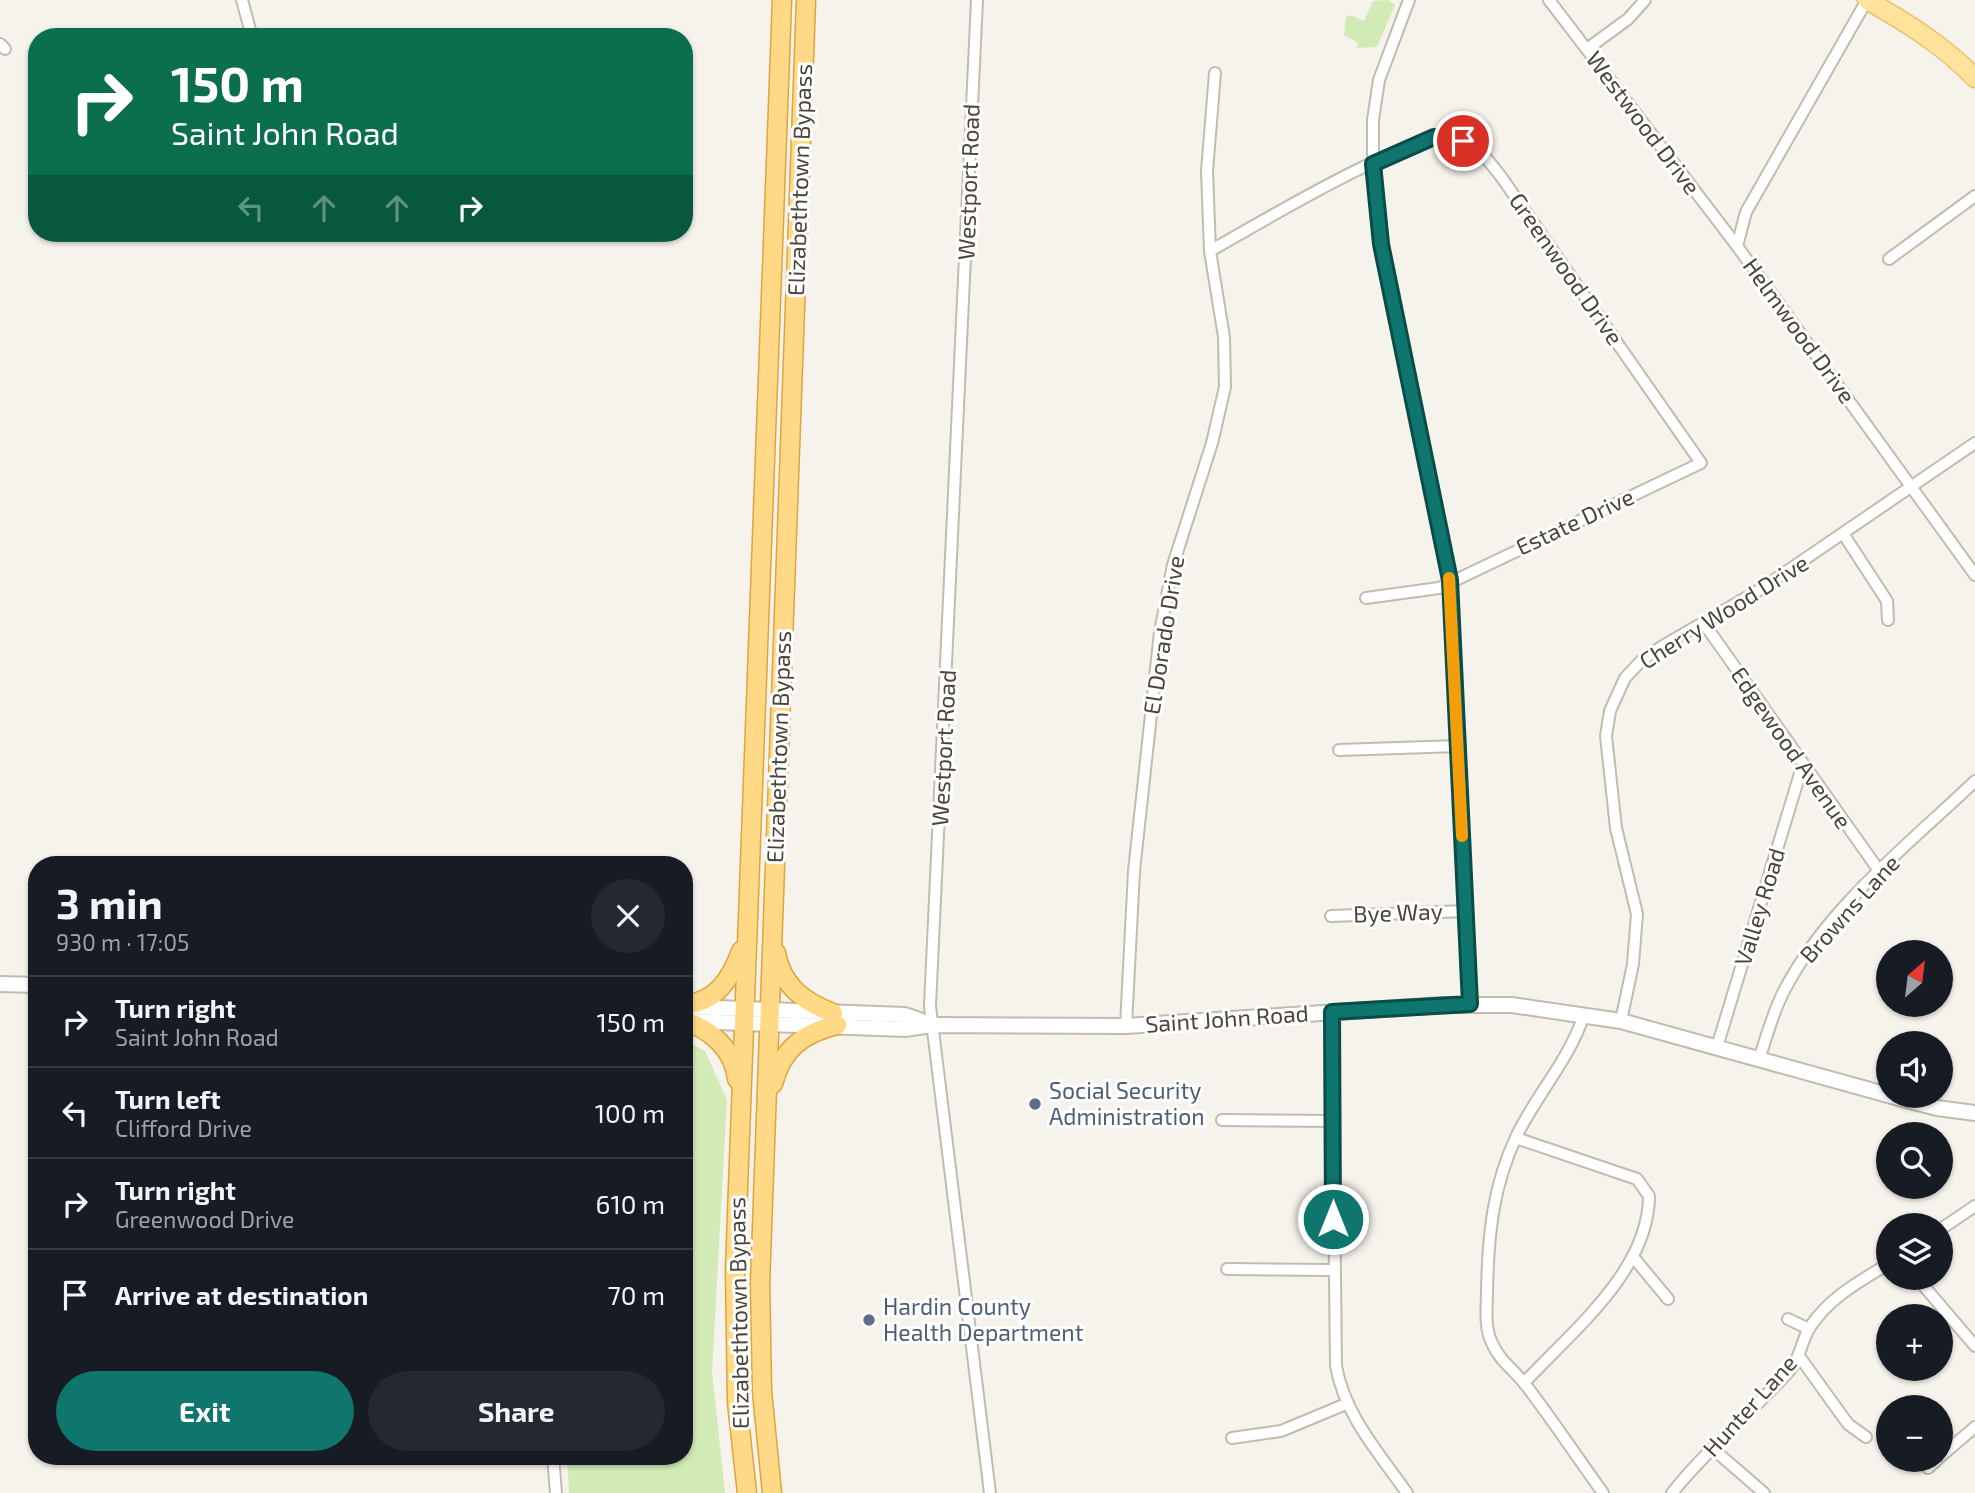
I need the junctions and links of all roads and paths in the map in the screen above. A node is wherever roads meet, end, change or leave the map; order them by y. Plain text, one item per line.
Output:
1 (242, 0) edge
2 (782, 0) edge
3 (806, 0) edge
4 (977, 0) edge
5 (1409, 0) edge
6 (1549, 0) edge
7 (1645, 0) edge
8 (1867, 0) edge
9 (250, 28) edge
10 (1587, 49) junction
11 (1216, 73) dead end
12 (1975, 78) edge
13 (1373, 164) junction
14 (1975, 196) edge
15 (1737, 246) junction
16 (1210, 251) junction
17 (1889, 259) dead end
18 (1975, 443) edge
19 (1701, 463) joint
20 (1913, 488) junction
21 (1844, 535) junction
22 (1975, 575) edge
23 (1450, 580) junction
24 (1366, 598) dead end
25 (1888, 620) dead end
26 (1703, 622) junction
27 (1458, 746) junction
28 (1339, 750) dead end
29 (1802, 767) junction
30 (1975, 781) edge
31 (1880, 872) junction
32 (1466, 911) junction
33 (1331, 916) dead end
34 (747, 927) junction
35 (772, 928) junction
36 (0, 984) edge
37 (28, 985) edge
38 (693, 1003) edge
39 (1470, 1004) junction
40 (693, 1008) edge
41 (1332, 1012) junction
42 (1584, 1014) junction
43 (744, 1016) junction
44 (769, 1017) junction
45 (835, 1019) junction
46 (693, 1020) edge
47 (1621, 1021) junction
48 (932, 1025) junction
49 (693, 1026) edge
50 (1126, 1026) junction
51 (1717, 1047) junction
52 (1759, 1059) junction
53 (1876, 1091) edge
54 (1937, 1108) edge
55 (1975, 1113) edge
56 (1222, 1120) dead end
57 (1333, 1121) junction
58 (740, 1124) junction
59 (765, 1125) junction
60 (1516, 1138) junction
61 (1975, 1206) edge
62 (1953, 1221) edge
63 (1634, 1258) junction
64 (1227, 1269) dead end
65 (1333, 1270) junction
66 (1876, 1271) edge
67 (1927, 1290) edge
68 (1668, 1299) dead end
69 (1788, 1319) dead end
70 (1809, 1329) junction
71 (1975, 1346) edge
72 (1799, 1356) junction
73 (1524, 1383) junction
74 (1346, 1404) junction
75 (1975, 1427) edge
76 (1866, 1437) dead end
77 (1232, 1438) dead end
78 (1953, 1446) edge
79 (1713, 1450) junction
80 (554, 1465) edge
81 (556, 1493) edge
82 (747, 1493) edge
83 (772, 1493) edge
84 (990, 1493) edge
85 (1407, 1493) edge
86 (1602, 1493) edge
87 (1672, 1493) edge
88 (1763, 1493) edge

1 - 9 street
2 - 34 highway, Elizabethtown Bypass
3 - 35 highway, Elizabethtown Bypass
4 - 48 street, Westport Road
5 - 13 street
6 - 10 street, Westwood Drive
7 - 10 street
8 - 12 main road
8 - 15 street, Helmwood Drive
10 - 15 street, Westwood Drive
11 - 16 street, El Dorado Drive
13 - 16 street, Greenwood Drive
13 - 19 street, Greenwood Drive
13 - 23 street
14 - 17 street
15 - 20 street, Helmwood Drive
16 - 50 street, El Dorado Drive
18 - 20 street, Cherry Wood Drive
19 - 23 street, Estate Drive
20 - 21 street, Cherry Wood Drive
20 - 22 street, Helmwood Drive
21 - 25 street
21 - 26 street, Cherry Wood Drive
23 - 24 street, Estate Drive
23 - 27 street
26 - 29 street, Edgewood Avenue
26 - 47 street, Cherry Wood Drive
27 - 28 street
27 - 32 street
29 - 31 street, Edgewood Avenue
29 - 51 street, Valley Road
30 - 31 street, Browns Lane
31 - 52 street, Browns Lane
32 - 33 street, Bye Way
32 - 39 street
34 - 38 highway
34 - 43 highway, Elizabethtown Bypass
35 - 44 highway, Elizabethtown Bypass
35 - 45 highway
36 - 37 street
39 - 41 street, Saint John Road
39 - 42 street, Saint John Road
40 - 43 street, Saint John Road
41 - 50 street, Saint John Road
41 - 57 street
42 - 47 street, Saint John Road
42 - 60 street
43 - 44 street, Saint John Road
43 - 46 street, Saint John Road
43 - 58 highway, Elizabethtown Bypass
44 - 45 street, Saint John Road
44 - 59 highway, Elizabethtown Bypass
45 - 48 street, Saint John Road
45 - 59 highway
47 - 51 street, Saint John Road
48 - 50 street, Saint John Road
48 - 84 street, Westport Road
49 - 58 highway
51 - 52 street, Saint John Road
52 - 53 street, Saint John Road
54 - 55 street, Saint John Road
56 - 57 street
57 - 65 street
58 - 82 highway, Elizabethtown Bypass
59 - 83 highway, Elizabethtown Bypass
60 - 63 street
60 - 73 street
61 - 62 street
63 - 68 street
63 - 73 street
64 - 65 street
65 - 74 street
66 - 70 street, Hunter Lane
67 - 71 street
69 - 70 street
70 - 72 street, Hunter Lane
72 - 76 street
72 - 79 street, Hunter Lane
73 - 86 street
74 - 77 street
74 - 85 street
75 - 78 street
79 - 87 street, Hunter Lane
79 - 88 street
80 - 81 street

